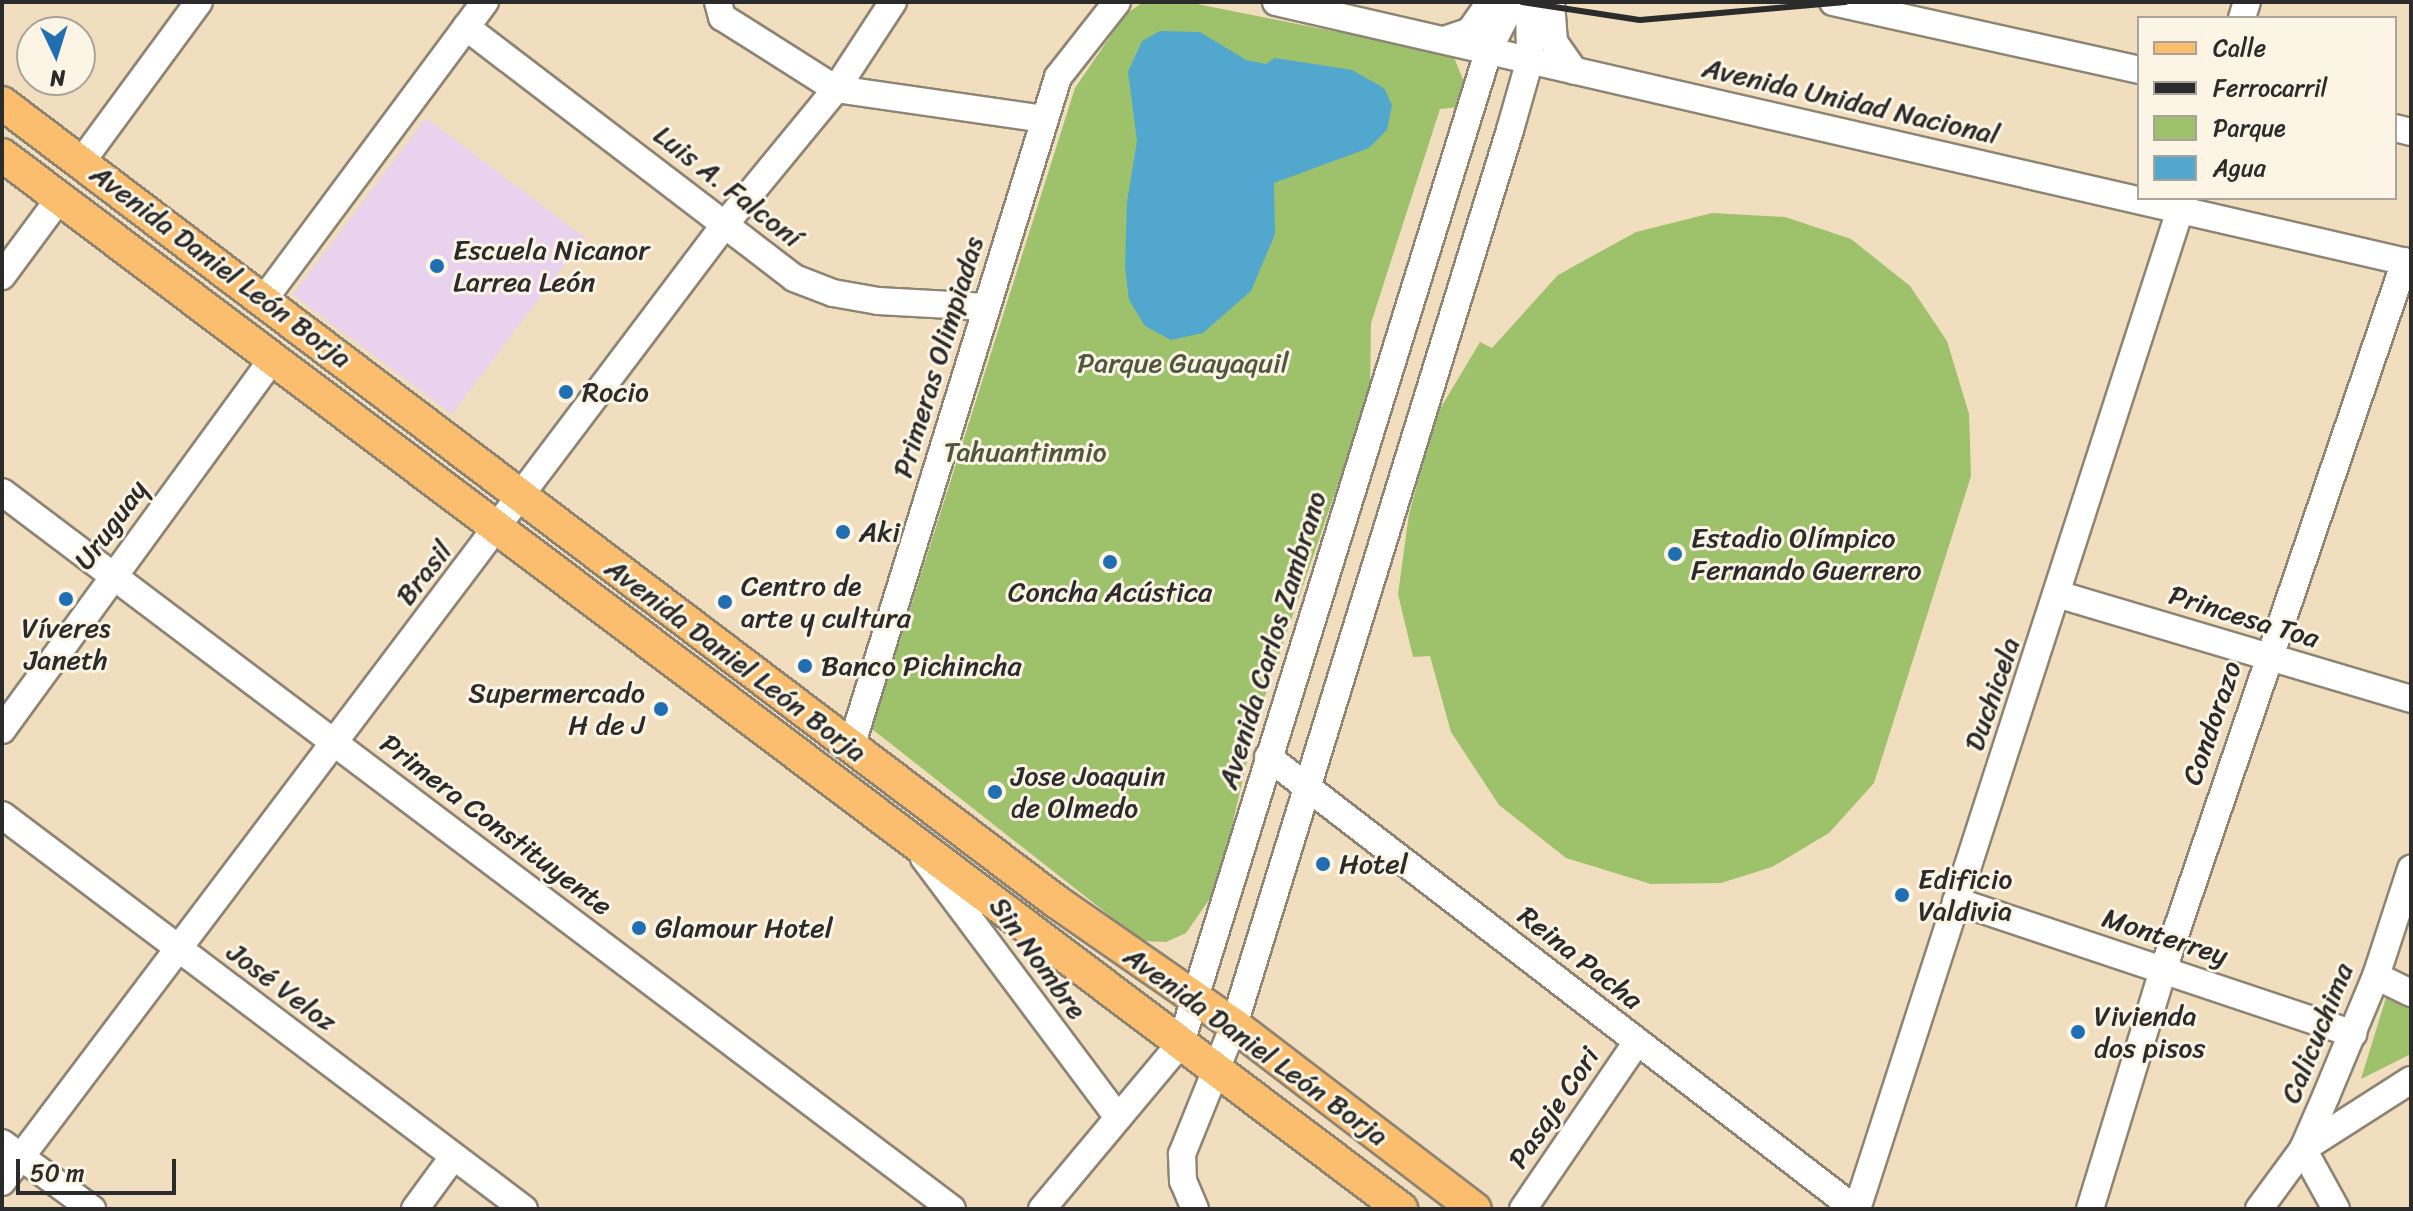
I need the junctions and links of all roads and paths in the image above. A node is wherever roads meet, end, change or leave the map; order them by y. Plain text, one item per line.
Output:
1 (199, 2) edge
2 (485, 2) edge
3 (718, 2) edge
4 (893, 2) edge
5 (1117, 2) edge
6 (1276, 2) edge
7 (1490, 2) edge
8 (1513, 2) edge
9 (1529, 2) edge
10 (1551, 2) edge
11 (1833, 2) edge
12 (466, 27) junction
13 (1447, 39) junction
14 (1489, 49) junction
15 (1530, 60) junction
16 (2137, 70) edge
17 (1574, 71) junction
18 (836, 89) junction
19 (2, 103) edge
20 (1043, 119) junction
21 (2, 155) edge
22 (82, 161) junction
23 (2137, 194) edge
24 (59, 199) junction
25 (2182, 204) edge
26 (726, 223) junction
27 (2408, 262) edge
28 (2, 276) edge
29 (265, 298) junction
30 (987, 307) junction
31 (273, 359) junction
32 (2, 492) edge
33 (522, 498) junction
34 (499, 527) junction
35 (114, 576) junction
36 (2060, 595) junction
37 (2268, 658) junction
38 (2411, 699) edge
39 (2, 730) edge
40 (334, 742) junction
41 (851, 747) junction
42 (1268, 757) junction
43 (1304, 786) junction
44 (2, 815) edge
45 (908, 836) junction
46 (2411, 869) edge
47 (1956, 901) junction
48 (179, 948) junction
49 (2163, 970) junction
50 (2376, 976) junction
51 (2411, 993) edge
52 (1195, 999) junction
53 (1234, 1025) junction
54 (2353, 1034) junction
55 (1637, 1042) junction
56 (1181, 1043) junction
57 (1218, 1069) junction
58 (2411, 1080) edge
59 (1118, 1117) junction
60 (2303, 1149) junction
61 (12, 1150) edge
62 (453, 1157) junction
63 (2, 1182) edge
64 (92, 1209) edge
65 (415, 1209) edge
66 (524, 1209) edge
67 (952, 1209) edge
68 (1042, 1209) edge
69 (1195, 1209) edge
70 (1401, 1209) edge
71 (1475, 1209) edge
72 (1523, 1209) edge
73 (1856, 1209) edge
74 (2090, 1209) edge
75 (2259, 1209) edge
76 (2336, 1209) edge

1 - 22 street
2 - 12 street
3 - 18 street
4 - 18 street, Brasil
5 - 20 street, Primeras Olimpiadas
6 - 13 street, Avenida Unidad Nacional
7 - 13 street
8 - 14 street, Avenida Carlos Zambrano
9 - 15 street
10 - 17 street
11 - 16 street
12 - 26 street, Luis A. Falconí
12 - 29 street
13 - 14 street, Avenida Unidad Nacional
14 - 15 street, Avenida Unidad Nacional
14 - 42 street, Avenida Carlos Zambrano
15 - 17 street, Avenida Unidad Nacional
15 - 43 street
17 - 23 street, Avenida Unidad Nacional
18 - 20 street
18 - 26 street, Brasil
19 - 22 main road, Avenida Daniel León Borja
20 - 30 street, Primeras Olimpiadas
21 - 24 main road, Avenida Daniel León Borja
22 - 29 main road, Avenida Daniel León Borja
24 - 28 street
24 - 31 main road, Avenida Daniel León Borja
25 - 27 street, Avenida Unidad Nacional
25 - 36 street, Duchicela
26 - 30 street, Luis A. Falconí
26 - 33 street, Brasil
27 - 37 street, Condorazo
29 - 33 main road, Avenida Daniel León Borja
30 - 41 street, Primeras Olimpiadas
31 - 34 main road, Avenida Daniel León Borja
31 - 35 street, Uruguay
32 - 35 street, Primera Constituyente
33 - 34 street, Brasil
33 - 41 main road, Avenida Daniel León Borja
34 - 40 street, Brasil
34 - 45 main road, Avenida Daniel León Borja
35 - 39 street, Uruguay
35 - 40 street, Primera Constituyente
36 - 37 street, Princesa Toa
36 - 47 street, Duchicela
37 - 38 street, Princesa Toa
37 - 49 street, Condorazo
40 - 48 street, Brasil
40 - 67 street, Primera Constituyente
41 - 52 main road, Avenida Daniel León Borja
42 - 43 street, Reina Pacha
42 - 52 street, Avenida Carlos Zambrano
43 - 53 street
43 - 55 street, Reina Pacha
44 - 48 street, José Veloz
45 - 56 main road, Avenida Daniel León Borja
45 - 59 street, Sin Nombre
46 - 50 street, Calicuchima
47 - 49 street, Monterrey
47 - 73 street, Duchicela
48 - 61 street, Brasil
48 - 62 street, José Veloz
49 - 54 street, Monterrey
49 - 74 street, Condorazo
50 - 51 street
50 - 54 street, Calicuchima
52 - 53 main road, Avenida Daniel León Borja
52 - 56 street, Avenida Carlos Zambrano
53 - 57 street
53 - 71 main road, Avenida Daniel León Borja
54 - 60 street, Calicuchima
55 - 72 street, Pasaje Cori
55 - 73 street, Reina Pacha
56 - 57 main road, Avenida Daniel León Borja
56 - 59 street, Avenida Carlos Zambrano
57 - 69 street
57 - 70 main road, Avenida Daniel León Borja
58 - 60 street
59 - 68 street, Avenida Carlos Zambrano
60 - 75 street, Calicuchima
60 - 76 street
61 - 63 street, Brasil
61 - 64 street
62 - 65 street
62 - 66 street, José Veloz

